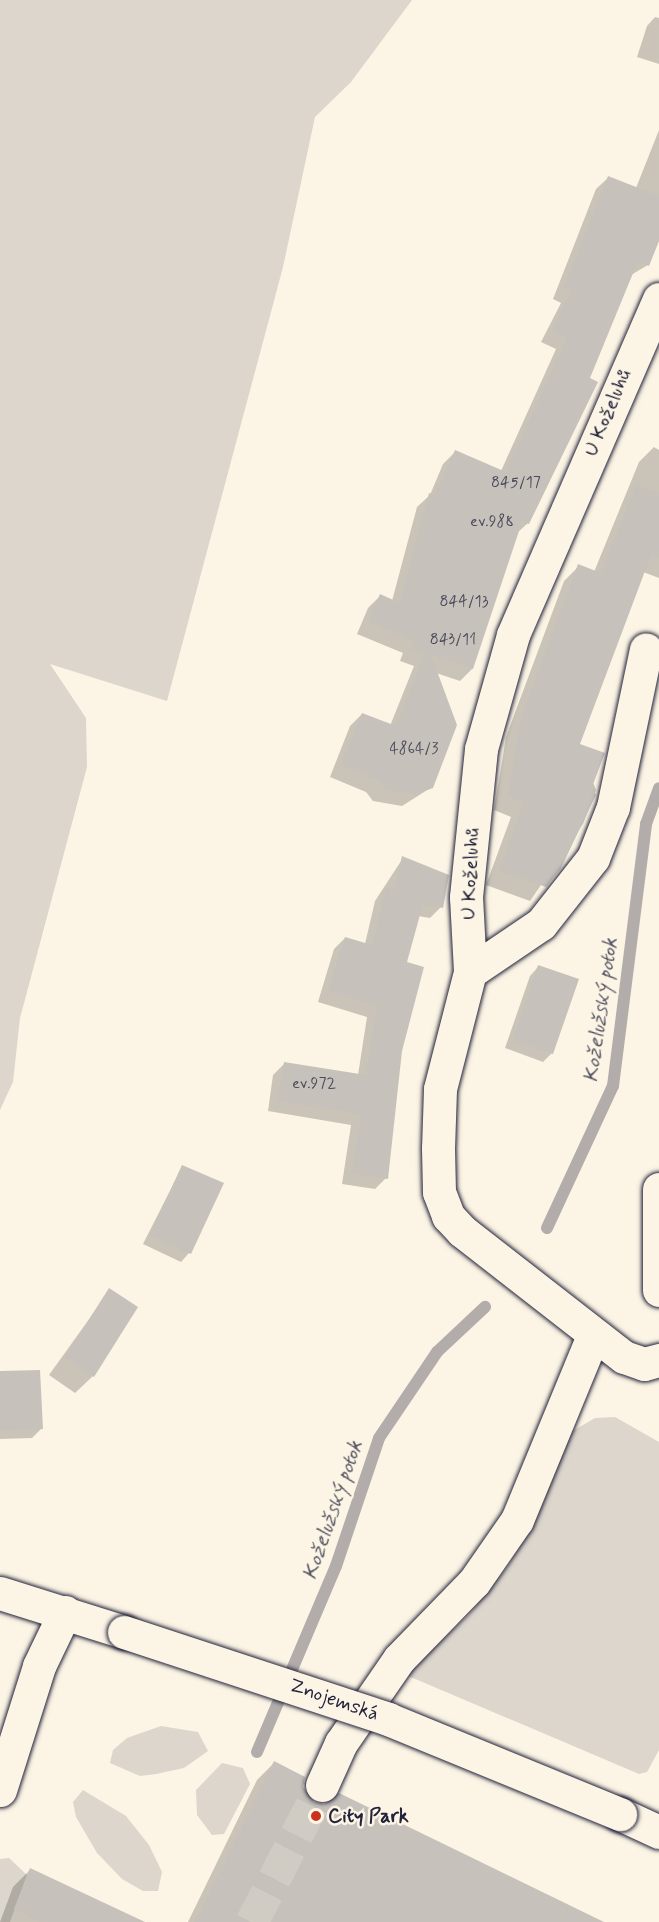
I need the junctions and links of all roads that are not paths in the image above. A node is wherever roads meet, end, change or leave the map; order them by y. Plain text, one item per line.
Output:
1 (659, 298) edge
2 (646, 649) dead end
3 (470, 972) junction
4 (659, 1189) edge
5 (659, 1290) edge
6 (593, 1336) junction
7 (659, 1360) edge
8 (0, 1593) edge
9 (65, 1612) junction
10 (322, 1785) tunnel mouth
11 (0, 1790) edge
12 (659, 1832) edge

1 - 3 street, U Koželuhů
2 - 3 street
3 - 6 street, U Koželuhů
4 - 5 street
6 - 7 street, U Koželuhů
6 - 10 street
8 - 9 street, Znojemská
9 - 11 street
9 - 12 street, Znojemská, bridge

